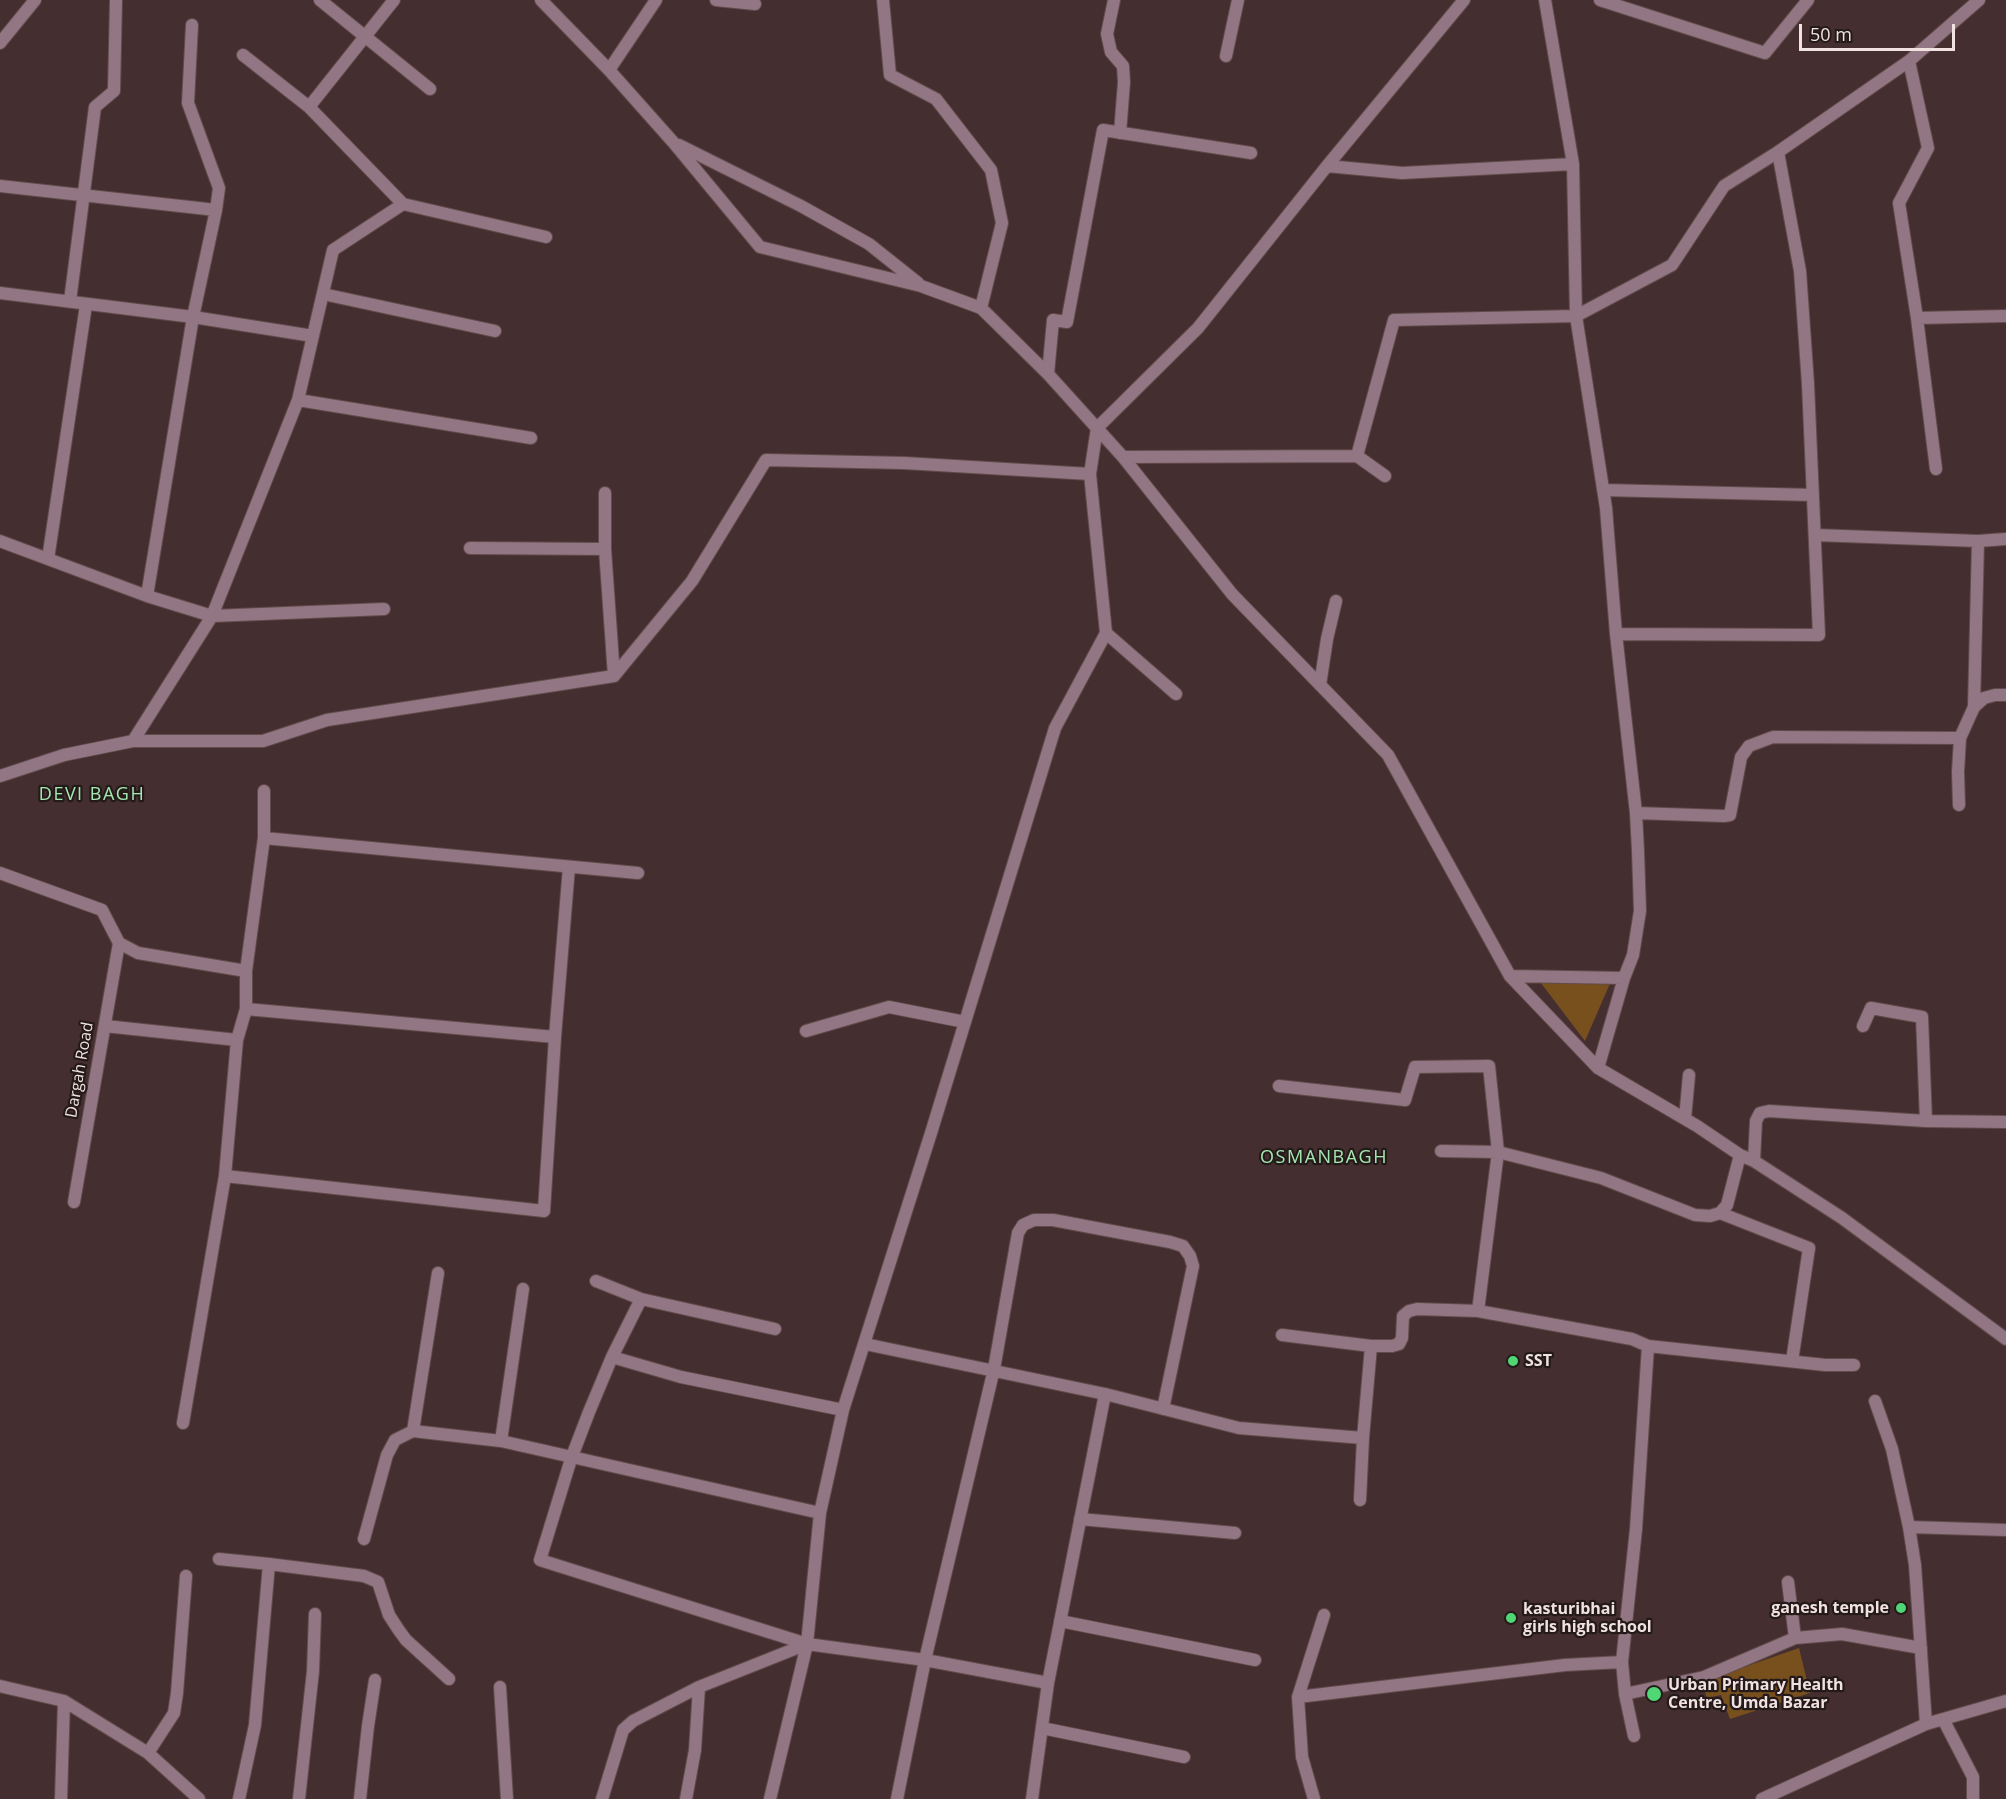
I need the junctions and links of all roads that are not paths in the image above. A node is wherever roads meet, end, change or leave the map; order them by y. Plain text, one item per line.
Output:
1 (35, 0) edge
2 (117, 0) edge
3 (320, 0) edge
4 (394, 0) edge
5 (541, 0) edge
6 (656, 0) edge
7 (716, 0) edge
8 (883, 0) edge
9 (1114, 0) edge
10 (1238, 0) edge
11 (1464, 0) edge
12 (1545, 0) edge
13 (1600, 0) edge
14 (1808, 0) edge
15 (1979, 0) edge
16 (755, 4) dead end
17 (192, 25) dead end
18 (365, 36) junction
19 (0, 43) edge
20 (243, 55) dead end
21 (1226, 56) dead end
22 (1909, 61) junction
23 (609, 69) junction
24 (430, 89) dead end
25 (309, 107) junction
26 (1120, 133) junction
27 (673, 142) junction
28 (1778, 152) junction
29 (1251, 153) dead end
30 (1573, 164) junction
31 (1327, 166) junction
32 (0, 186) edge
33 (83, 194) junction
34 (403, 204) junction
35 (216, 210) junction
36 (546, 237) dead end
37 (921, 286) junction
38 (0, 293) edge
39 (323, 294) junction
40 (70, 302) junction
41 (86, 305) junction
42 (981, 308) junction
43 (1576, 316) junction
44 (2006, 316) edge
45 (194, 317) junction
46 (1917, 318) junction
47 (495, 331) dead end
48 (313, 336) junction
49 (1048, 374) junction
50 (298, 400) junction
51 (1097, 428) junction
52 (531, 438) dead end
53 (1357, 456) junction
54 (1123, 457) junction
55 (1936, 469) dead end
56 (1090, 474) junction
57 (1385, 476) dead end
58 (1603, 490) junction
59 (605, 493) dead end
60 (1813, 495) junction
61 (1815, 535) junction
62 (2006, 539) edge
63 (0, 541) edge
64 (1978, 541) junction
65 (470, 548) dead end
66 (605, 549) junction
67 (48, 559) junction
68 (147, 596) junction
69 (1336, 601) dead end
70 (384, 609) dead end
71 (212, 616) junction
72 (1106, 633) junction
73 (1616, 634) junction
74 (615, 676) junction
75 (1320, 685) junction
76 (1176, 694) dead end
77 (2006, 695) edge
78 (1974, 707) junction
79 (1960, 738) junction
80 (133, 741) junction
81 (0, 776) edge
82 (264, 791) dead end
83 (1959, 806) dead end
84 (1636, 813) junction
85 (264, 838) junction
86 (569, 867) junction
87 (0, 873) edge
88 (638, 873) dead end
89 (119, 943) junction
90 (246, 971) junction
91 (1510, 976) junction
92 (1624, 978) junction
93 (246, 1009) junction
94 (965, 1023) junction
95 (105, 1026) junction
96 (1863, 1026) dead end
97 (806, 1030) dead end
98 (555, 1037) junction
99 (237, 1040) junction
100 (1598, 1068) junction
101 (1689, 1075) dead end
102 (1279, 1086) dead end
103 (1685, 1119) junction
104 (1926, 1121) junction
105 (2006, 1122) edge
106 (1441, 1151) dead end
107 (1498, 1152) junction
108 (1740, 1155) junction
109 (1754, 1161) junction
110 (225, 1176) junction
111 (74, 1202) dead end
112 (1720, 1213) junction
113 (438, 1273) dead end
114 (596, 1281) dead end
115 (523, 1289) dead end
116 (642, 1299) junction
117 (1478, 1311) junction
118 (775, 1329) dead end
119 (1282, 1335) dead end
120 (2006, 1339) edge
121 (865, 1344) junction
122 (1371, 1346) junction
123 (1648, 1346) junction
124 (612, 1357) junction
125 (1792, 1361) junction
126 (1854, 1365) dead end
127 (994, 1369) junction
128 (1105, 1394) junction
129 (1875, 1401) dead end
130 (1163, 1409) junction
131 (843, 1410) junction
132 (183, 1423) dead end
133 (413, 1431) junction
134 (1363, 1438) junction
135 (501, 1442) junction
136 (571, 1459) junction
137 (1360, 1500) dead end
138 (820, 1513) junction
139 (1080, 1519) junction
140 (1909, 1527) junction
141 (2006, 1530) edge
142 (1235, 1533) dead end
143 (364, 1539) dead end
144 (219, 1559) dead end
145 (269, 1564) junction
146 (186, 1576) dead end
147 (1788, 1582) dead end
148 (315, 1614) dead end
149 (1324, 1615) dead end
150 (1060, 1621) junction
151 (1795, 1638) junction
152 (807, 1644) junction
153 (1921, 1648) junction
154 (924, 1660) junction
155 (1255, 1660) dead end
156 (1622, 1662) junction
157 (449, 1679) dead end
158 (375, 1680) dead end
159 (1048, 1683) junction
160 (0, 1686) edge
161 (500, 1687) dead end
162 (699, 1687) junction
163 (1625, 1694) junction
164 (1298, 1697) junction
165 (64, 1701) junction
166 (2006, 1701) edge
167 (1943, 1719) junction
168 (1926, 1724) junction
169 (1042, 1728) junction
170 (1634, 1736) dead end
171 (148, 1753) junction
172 (1184, 1757) dead end
173 (61, 1799) edge
174 (199, 1799) edge
175 (239, 1799) edge
176 (299, 1799) edge
177 (360, 1799) edge
178 (507, 1799) edge
179 (602, 1799) edge
180 (686, 1799) edge
181 (770, 1799) edge
182 (897, 1799) edge
183 (1032, 1799) edge
184 (1314, 1799) edge
185 (1762, 1799) edge
186 (1973, 1799) edge

1 - 19 street
2 - 33 street
3 - 18 street
4 - 18 street
5 - 23 street
6 - 23 street
7 - 16 street
8 - 42 street
9 - 26 street
10 - 21 street
11 - 31 street
12 - 30 street
13 - 14 street
15 - 22 street
17 - 35 street
18 - 24 street
18 - 25 street
20 - 25 street
22 - 28 street
22 - 46 street
23 - 27 street
25 - 34 street
26 - 29 street
26 - 49 street
27 - 37 street
27 - 37 street
28 - 43 street
28 - 60 street
30 - 31 street
30 - 43 street
31 - 51 street
32 - 33 street
33 - 35 street
33 - 40 street
34 - 36 street
34 - 39 street
35 - 45 street
37 - 42 street
38 - 40 street
39 - 47 street
39 - 48 street
40 - 41 street
41 - 45 street
41 - 67 street
42 - 49 street
43 - 53 street
43 - 58 street
44 - 46 street
45 - 48 street
45 - 68 street
46 - 55 street
48 - 50 street
49 - 51 street
50 - 52 street
50 - 71 street
51 - 54 street
51 - 56 street
53 - 54 street
53 - 57 street
54 - 75 street
56 - 72 street
56 - 74 street
58 - 60 street
58 - 73 street
59 - 66 street
60 - 61 street
61 - 64 street
61 - 73 street
62 - 64 street
63 - 67 street
64 - 78 street
65 - 66 street
66 - 74 street
67 - 68 street
68 - 71 street
69 - 75 street
70 - 71 street
71 - 80 street
72 - 76 street
72 - 94 street
73 - 84 street
74 - 80 street
75 - 91 street
77 - 78 street
78 - 79 street
79 - 83 street
79 - 84 street
80 - 81 street
82 - 85 street
84 - 92 street
85 - 86 street
85 - 90 street
86 - 88 street
86 - 98 street
87 - 89 street
89 - 90 street
89 - 95 street, Dargah Road
90 - 93 street
91 - 92 street
91 - 100 street
92 - 100 street
93 - 98 street
93 - 99 street
94 - 97 street
94 - 121 street
95 - 99 street
95 - 111 street, Dargah Road
96 - 104 street
98 - 110 street
99 - 110 street
100 - 103 street
101 - 103 street
102 - 107 street
103 - 108 street
104 - 105 street
104 - 109 street
106 - 107 street
107 - 112 street
107 - 117 street
108 - 109 street
108 - 112 street
109 - 120 street
110 - 132 street
112 - 125 street
113 - 133 street
114 - 116 street
115 - 135 street
116 - 118 street
116 - 124 street
117 - 122 street
117 - 123 street
119 - 122 street
121 - 127 street
121 - 131 street
122 - 134 street
123 - 125 street
123 - 156 street
124 - 131 street
124 - 136 street
125 - 126 street
127 - 128 street
127 - 130 street
127 - 154 street
128 - 130 street
128 - 139 street
129 - 140 street
130 - 134 street
131 - 138 street
133 - 135 street
133 - 143 street
134 - 137 street
135 - 136 street
136 - 138 street
136 - 152 street
138 - 152 street
139 - 142 street
139 - 150 street
140 - 141 street
140 - 153 street
144 - 145 street
145 - 157 street
145 - 175 street
146 - 171 street
147 - 151 street
148 - 176 street
149 - 164 street
150 - 155 street
150 - 159 street
151 - 153 street
151 - 163 street
152 - 154 street
152 - 162 street
152 - 181 street
153 - 168 street
154 - 159 street
154 - 182 street
156 - 163 street
156 - 164 street
158 - 177 street
159 - 169 street
160 - 165 street
161 - 178 street
162 - 179 street
162 - 180 street
163 - 170 street
164 - 184 street
165 - 171 street
165 - 173 street
166 - 167 street
167 - 168 street
167 - 186 street
168 - 185 street
169 - 172 street
169 - 183 street
171 - 174 street

